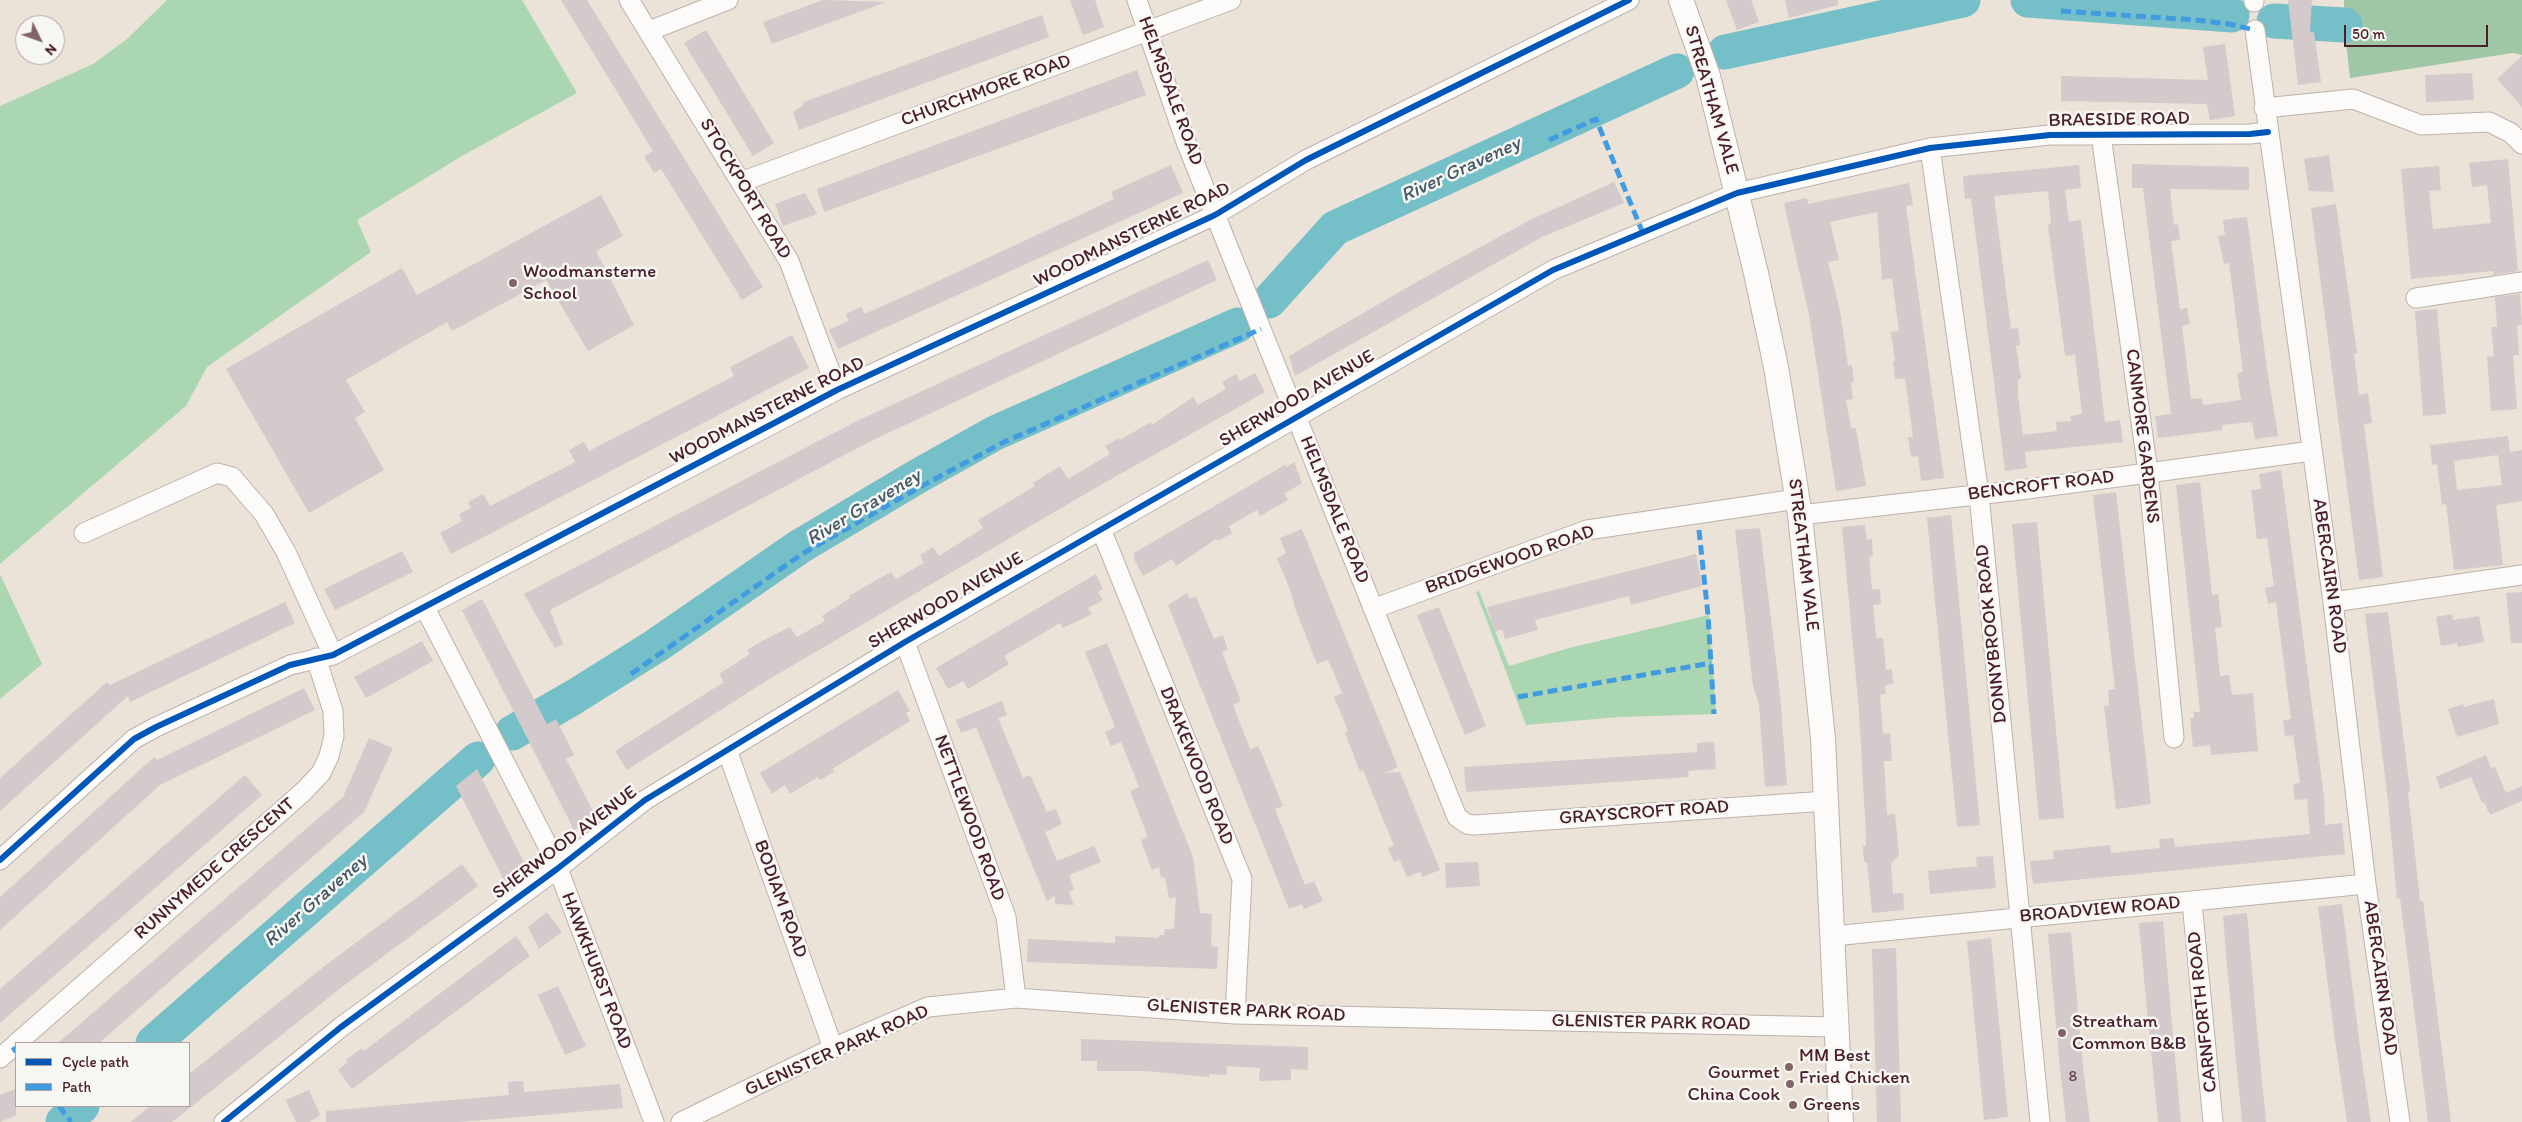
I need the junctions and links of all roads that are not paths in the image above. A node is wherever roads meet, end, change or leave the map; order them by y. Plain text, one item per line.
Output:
1 (629, 0) edge
2 (728, 0) edge
3 (1137, 0) edge
4 (1231, 0) edge
5 (1629, 0) edge
6 (1681, 0) edge
7 (2254, 30) dead end
8 (649, 31) junction
9 (1149, 32) junction
10 (2264, 108) junction
11 (2268, 132) junction
12 (2101, 135) junction
13 (2522, 144) edge
14 (1930, 148) junction
15 (742, 182) junction
16 (1736, 193) junction
17 (1215, 215) junction
18 (2522, 282) edge
19 (2416, 298) dead end
20 (837, 390) junction
21 (1296, 418) junction
22 (2312, 451) junction
23 (2148, 472) junction
24 (1979, 495) junction
25 (1799, 507) junction
26 (1101, 529) junction
27 (84, 533) dead end
28 (2522, 576) edge
29 (2333, 602) junction
30 (425, 608) junction
31 (1373, 609) junction
32 (905, 642) junction
33 (324, 657) junction
34 (2174, 738) dead end
35 (727, 750) junction
36 (1827, 801) junction
37 (1462, 822) joint
38 (0, 860) edge
39 (557, 869) junction
40 (2366, 884) junction
41 (2192, 902) junction
42 (2020, 917) junction
43 (1833, 936) junction
44 (1016, 998) junction
45 (1235, 1014) junction
46 (1837, 1027) junction
47 (19, 1042) edge
48 (15, 1046) edge
49 (833, 1048) junction
50 (0, 1058) edge
51 (224, 1122) edge
52 (654, 1122) edge
53 (681, 1122) edge
54 (1841, 1122) edge
55 (2040, 1122) edge
56 (2213, 1122) edge
57 (2400, 1122) edge

1 - 8 street, STOCKPORT ROAD
2 - 8 street
3 - 9 street, HELMSDALE ROAD
4 - 9 street, CHURCHMORE ROAD
5 - 17 street, WOODMANSTERNE ROAD
6 - 16 main road, STREATHAM VALE
7 - 10 street, ABERCAIRN ROAD
8 - 15 street, STOCKPORT ROAD
9 - 15 street, CHURCHMORE ROAD
9 - 17 street, HELMSDALE ROAD
10 - 11 street, ABERCAIRN ROAD
10 - 13 street
11 - 12 street, BRAESIDE ROAD
11 - 22 street, ABERCAIRN ROAD
12 - 14 street, BRAESIDE ROAD
12 - 23 street, CANMORE GARDENS
14 - 16 street, BRAESIDE ROAD
14 - 24 street, DONNYBROOK ROAD
15 - 20 street, STOCKPORT ROAD
16 - 21 street, SHERWOOD AVENUE
16 - 25 main road, STREATHAM VALE
17 - 20 street, WOODMANSTERNE ROAD
17 - 21 street, HELMSDALE ROAD
18 - 19 street
20 - 30 street, WOODMANSTERNE ROAD
21 - 26 street, SHERWOOD AVENUE
21 - 31 street, HELMSDALE ROAD
22 - 23 street, BENCROFT ROAD
22 - 29 street, ABERCAIRN ROAD
23 - 24 street, BENCROFT ROAD
23 - 34 street, CANMORE GARDENS
24 - 25 street, BENCROFT ROAD
24 - 42 street, DONNYBROOK ROAD
25 - 31 street, BRIDGEWOOD ROAD
25 - 36 main road, STREATHAM VALE
26 - 32 street, SHERWOOD AVENUE
26 - 45 street, DRAKEWOOD ROAD
27 - 33 street, RUNNYMEDE CRESCENT
28 - 29 street
29 - 40 street, ABERCAIRN ROAD
30 - 33 street, WOODMANSTERNE ROAD
30 - 39 street, HAWKHURST ROAD
31 - 37 street, HELMSDALE ROAD
32 - 35 street, SHERWOOD AVENUE
32 - 44 street, NETTLEWOOD ROAD
33 - 38 street, WOODMANSTERNE ROAD
33 - 47 street, RUNNYMEDE CRESCENT
35 - 39 street, SHERWOOD AVENUE
35 - 49 street, BODIAM ROAD
36 - 37 street, GRAYSCROFT ROAD
36 - 43 main road, STREATHAM VALE
39 - 51 street, SHERWOOD AVENUE
39 - 52 street, HAWKHURST ROAD
40 - 41 street, BROADVIEW ROAD
40 - 57 street, ABERCAIRN ROAD
41 - 42 street, BROADVIEW ROAD
41 - 56 street, CARNFORTH ROAD
42 - 43 street, BROADVIEW ROAD
42 - 55 street, DONNYBROOK ROAD
43 - 46 main road, STREATHAM VALE
44 - 45 street, GLENISTER PARK ROAD
44 - 49 street, GLENISTER PARK ROAD
45 - 46 street, GLENISTER PARK ROAD
46 - 54 main road, STREATHAM VALE
48 - 50 street, RUNNYMEDE CRESCENT
49 - 53 street, GLENISTER PARK ROAD

